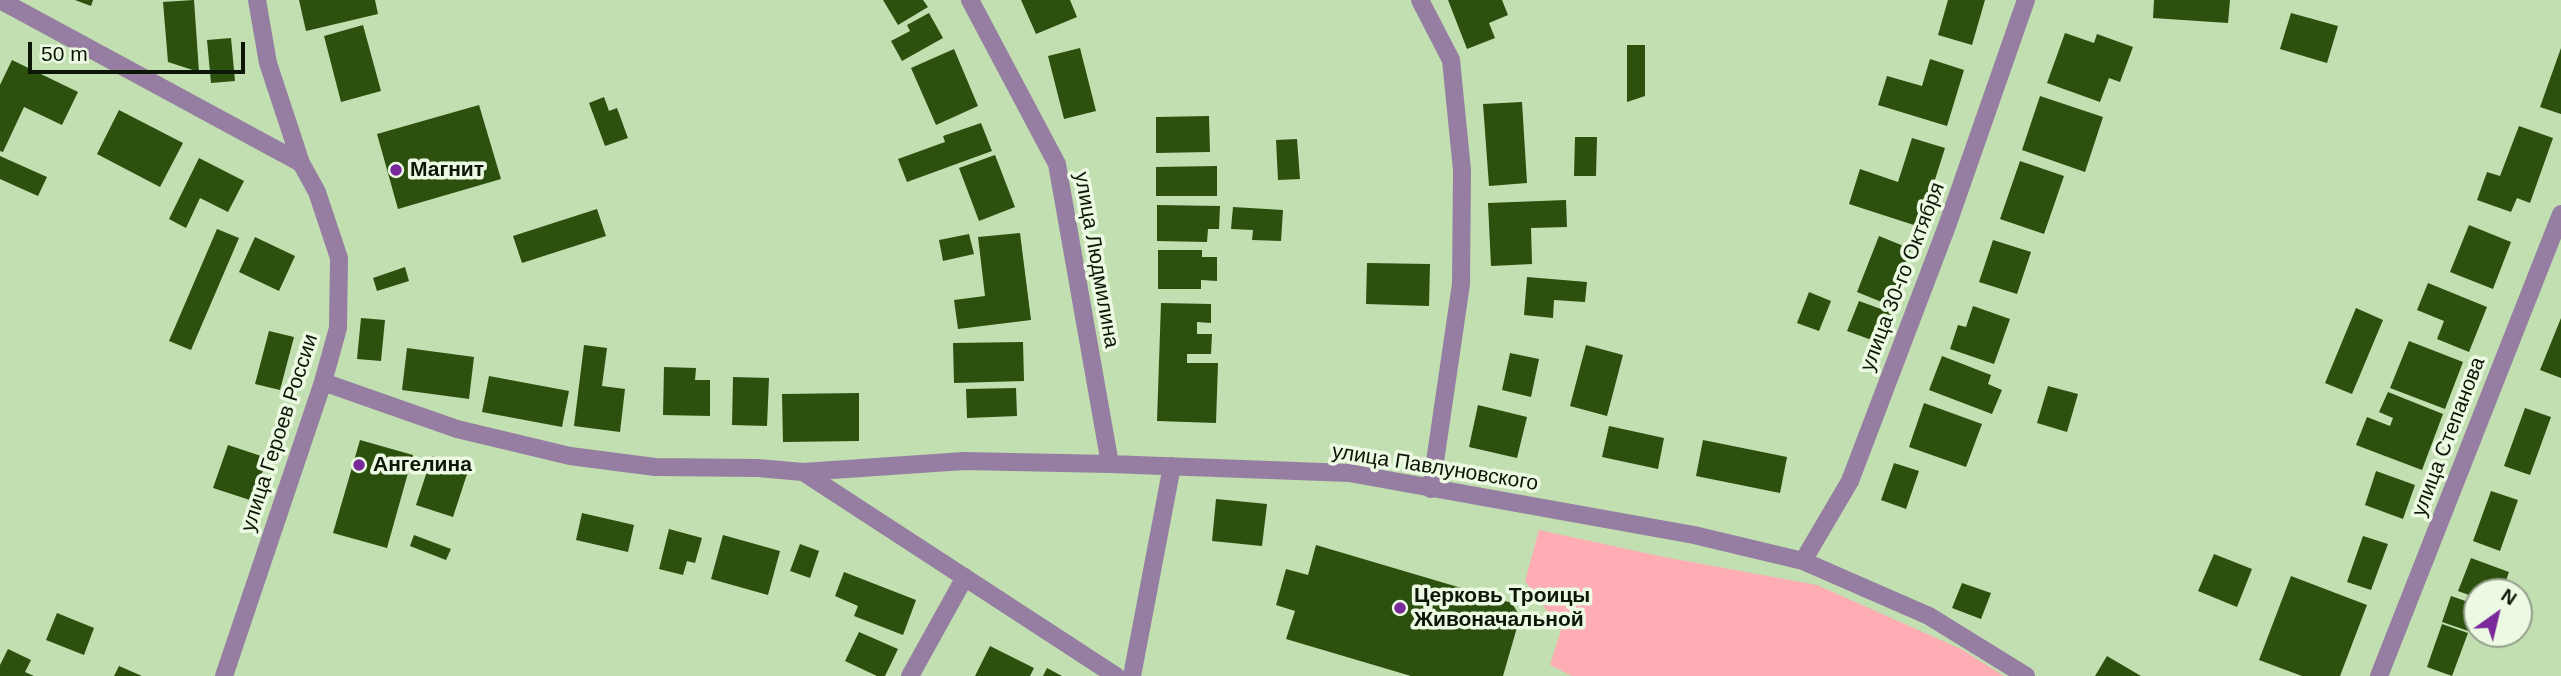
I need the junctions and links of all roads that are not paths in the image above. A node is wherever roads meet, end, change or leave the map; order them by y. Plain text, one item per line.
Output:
1 (0, 0) edge
2 (257, 0) edge
3 (970, 0) edge
4 (1420, 0) edge
5 (2026, 0) edge
6 (302, 163) junction
7 (2561, 214) edge
8 (323, 382) junction
9 (1110, 464) junction
10 (1172, 467) junction
11 (803, 472) junction
12 (1431, 489) junction
13 (1803, 561) junction
14 (965, 577) junction
15 (223, 676) edge
16 (910, 676) edge
17 (1116, 676) edge
18 (1132, 676) edge
19 (2026, 676) edge
20 (2379, 676) edge

1 - 6 street
2 - 6 street, улица Героев России
3 - 9 street, улица Людмилина
4 - 12 street
5 - 13 street, улица 30-го Октября
6 - 8 street, улица Героев России
7 - 20 street, улица Степанова
8 - 11 street, улица Павлуновского
8 - 15 street, улица Героев России
9 - 10 street, улица Павлуновского
9 - 11 street, улица Павлуновского
10 - 12 street, улица Павлуновского
10 - 18 street
11 - 14 street, улица Павлуновского
12 - 13 street, улица Павлуновского
13 - 19 street, улица Павлуновского
14 - 16 street
14 - 17 street, улица Павлуновского

